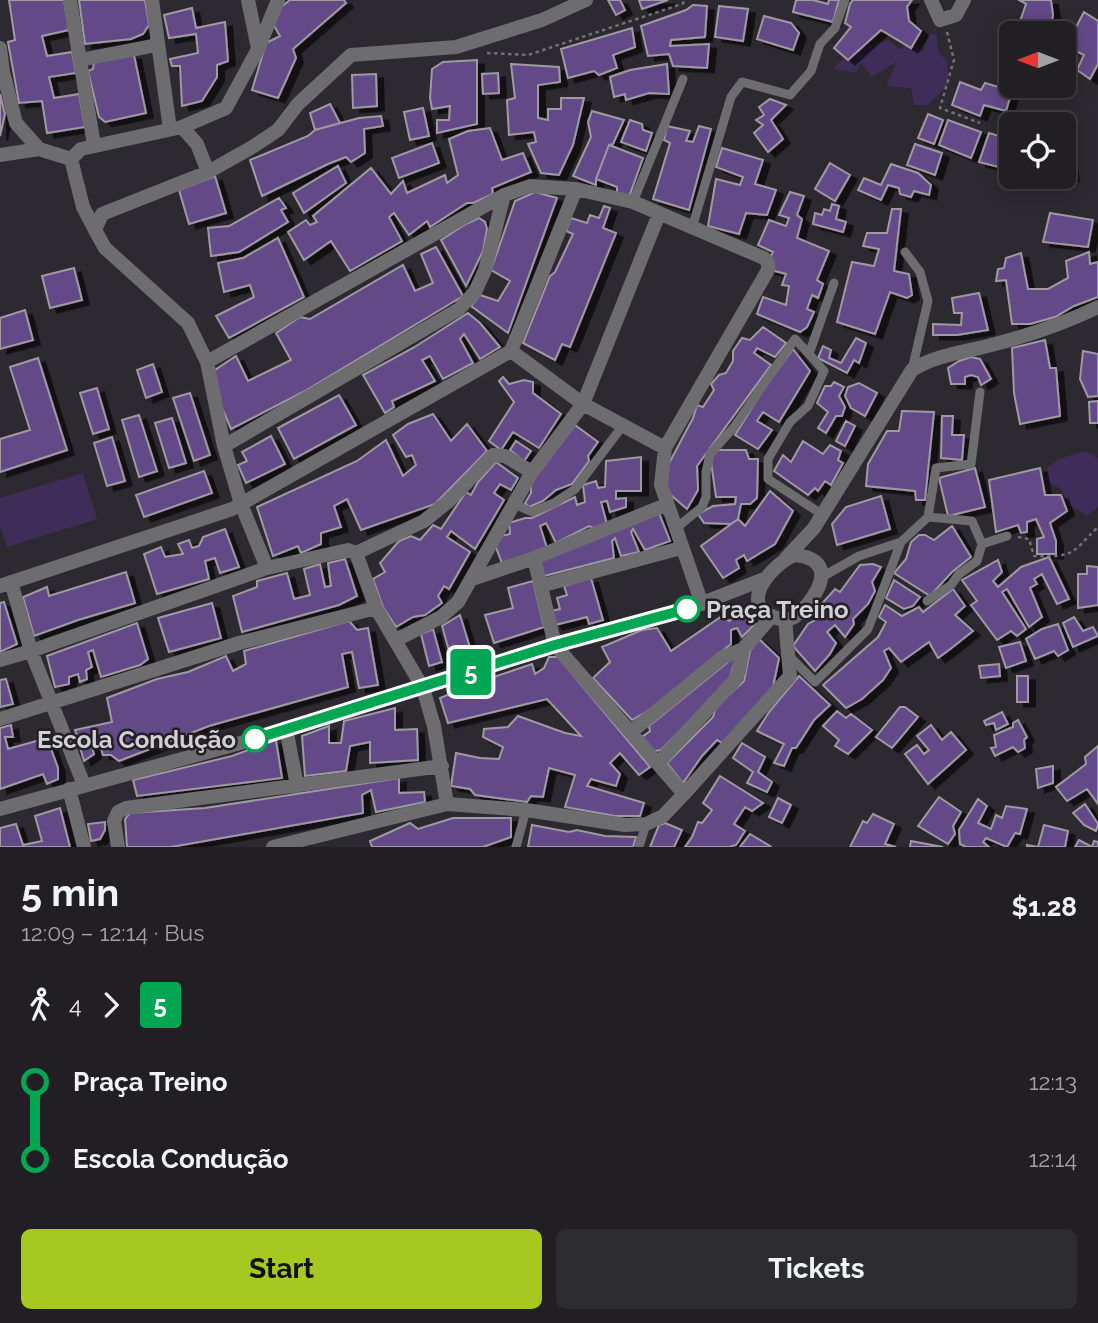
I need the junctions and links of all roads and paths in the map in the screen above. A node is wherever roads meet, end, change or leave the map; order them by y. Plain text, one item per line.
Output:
1 (70, 0) edge
2 (152, 0) edge
3 (248, 0) edge
4 (278, 0) edge
5 (586, 0) edge
6 (686, 0) edge
7 (845, 0) edge
8 (931, 0) edge
9 (964, 0) edge
10 (940, 20) junction
11 (157, 45) junction
12 (0, 48) edge
13 (258, 50) junction
14 (482, 52) dead end
15 (80, 60) junction
16 (1, 73) edge
17 (683, 79) dead end
18 (980, 123) dead end
19 (176, 128) junction
20 (94, 145) junction
21 (39, 149) junction
22 (0, 155) edge
23 (71, 159) junction
24 (208, 172) junction
25 (576, 188) junction
26 (504, 195) junction
27 (633, 202) junction
28 (659, 214) junction
29 (692, 228) junction
30 (95, 230) junction
31 (905, 253) dead end
32 (834, 283) dead end
33 (1098, 307) edge
34 (511, 351) junction
35 (809, 354) junction
36 (207, 362) junction
37 (912, 370) junction
38 (980, 392) dead end
39 (583, 404) junction
40 (624, 424) junction
41 (224, 446) junction
42 (665, 448) junction
43 (533, 472) junction
44 (241, 504) junction
45 (514, 504) junction
46 (666, 505) junction
47 (823, 514) junction
48 (928, 517) junction
49 (1098, 527) edge
50 (814, 528) junction
51 (675, 529) junction
52 (1007, 536) joint
53 (901, 542) junction
54 (982, 544) junction
55 (681, 548) junction
56 (356, 553) junction
57 (534, 558) junction
58 (786, 558) junction
59 (267, 568) junction
60 (820, 570) junction
61 (472, 579) junction
62 (764, 579) junction
63 (6, 584) edge
64 (540, 586) junction
65 (729, 594) junction
66 (926, 601) dead end
67 (702, 604) junction
68 (758, 604) junction
69 (376, 608) junction
70 (778, 618) junction
71 (396, 640) junction
72 (555, 645) junction
73 (743, 649) junction
74 (31, 650) junction
75 (789, 656) junction
76 (0, 660) edge
77 (423, 688) junction
78 (53, 704) junction
79 (0, 719) edge
80 (286, 728) junction
81 (631, 732) junction
82 (658, 763) junction
83 (442, 766) junction
84 (84, 785) junction
85 (297, 786) junction
86 (69, 789) junction
87 (684, 794) junction
88 (447, 804) junction
89 (0, 809) edge
90 (526, 810) junction
91 (646, 824) junction
92 (84, 847) edge
93 (118, 847) edge
94 (272, 847) edge
95 (516, 847) edge
96 (639, 847) edge

1 - 15 street
2 - 11 street
3 - 13 street
4 - 13 street
5 - 24 street
6 - 14 path
7 - 29 lane
8 - 10 street
9 - 10 street
10 - 18 path
11 - 15 street
11 - 19 street
12 - 16 street
13 - 19 street
15 - 20 street
16 - 21 street
17 - 27 lane
19 - 20 street
19 - 24 street
20 - 23 street
21 - 22 street
21 - 23 street
23 - 30 street
24 - 30 street
25 - 26 street
25 - 27 street
25 - 34 street
26 - 36 street
26 - 41 street
27 - 28 street
28 - 29 street
28 - 39 street
29 - 42 street
30 - 36 street
31 - 37 lane
32 - 35 lane
33 - 37 street
34 - 39 street
34 - 44 street
35 - 47 lane
35 - 51 lane
36 - 41 street
37 - 47 street
38 - 48 lane
39 - 40 street
39 - 43 street
40 - 42 street
40 - 45 lane
41 - 44 street
42 - 46 street
43 - 45 street
43 - 56 street
44 - 59 street
44 - 63 street
45 - 61 street
46 - 51 street
46 - 57 street
47 - 50 street
48 - 53 lane
48 - 54 lane
49 - 52 path
50 - 58 street
50 - 60 street
51 - 55 street
52 - 54 lane
53 - 60 lane
53 - 75 lane
54 - 66 lane
55 - 64 street
55 - 67 street
56 - 59 street
56 - 69 street
57 - 61 street
57 - 64 street
58 - 60 street
58 - 62 street
59 - 74 street
60 - 70 street
61 - 71 street
62 - 65 street
62 - 68 street
63 - 74 street
64 - 72 street
65 - 67 street
65 - 68 street
67 - 72 street
68 - 70 street
69 - 71 street
69 - 78 street
70 - 73 street
70 - 75 street
71 - 77 street
72 - 77 street
72 - 81 street
73 - 81 street
73 - 82 street
74 - 76 street
74 - 78 street
75 - 87 street
77 - 80 street
77 - 83 street
78 - 79 street
78 - 84 street
80 - 84 street
80 - 85 street
81 - 82 street
82 - 87 street
83 - 85 street
83 - 88 street
84 - 86 street
85 - 93 street
86 - 89 street
86 - 92 street
87 - 91 street
88 - 90 street
88 - 94 street
90 - 91 street
90 - 95 lane
91 - 96 lane

